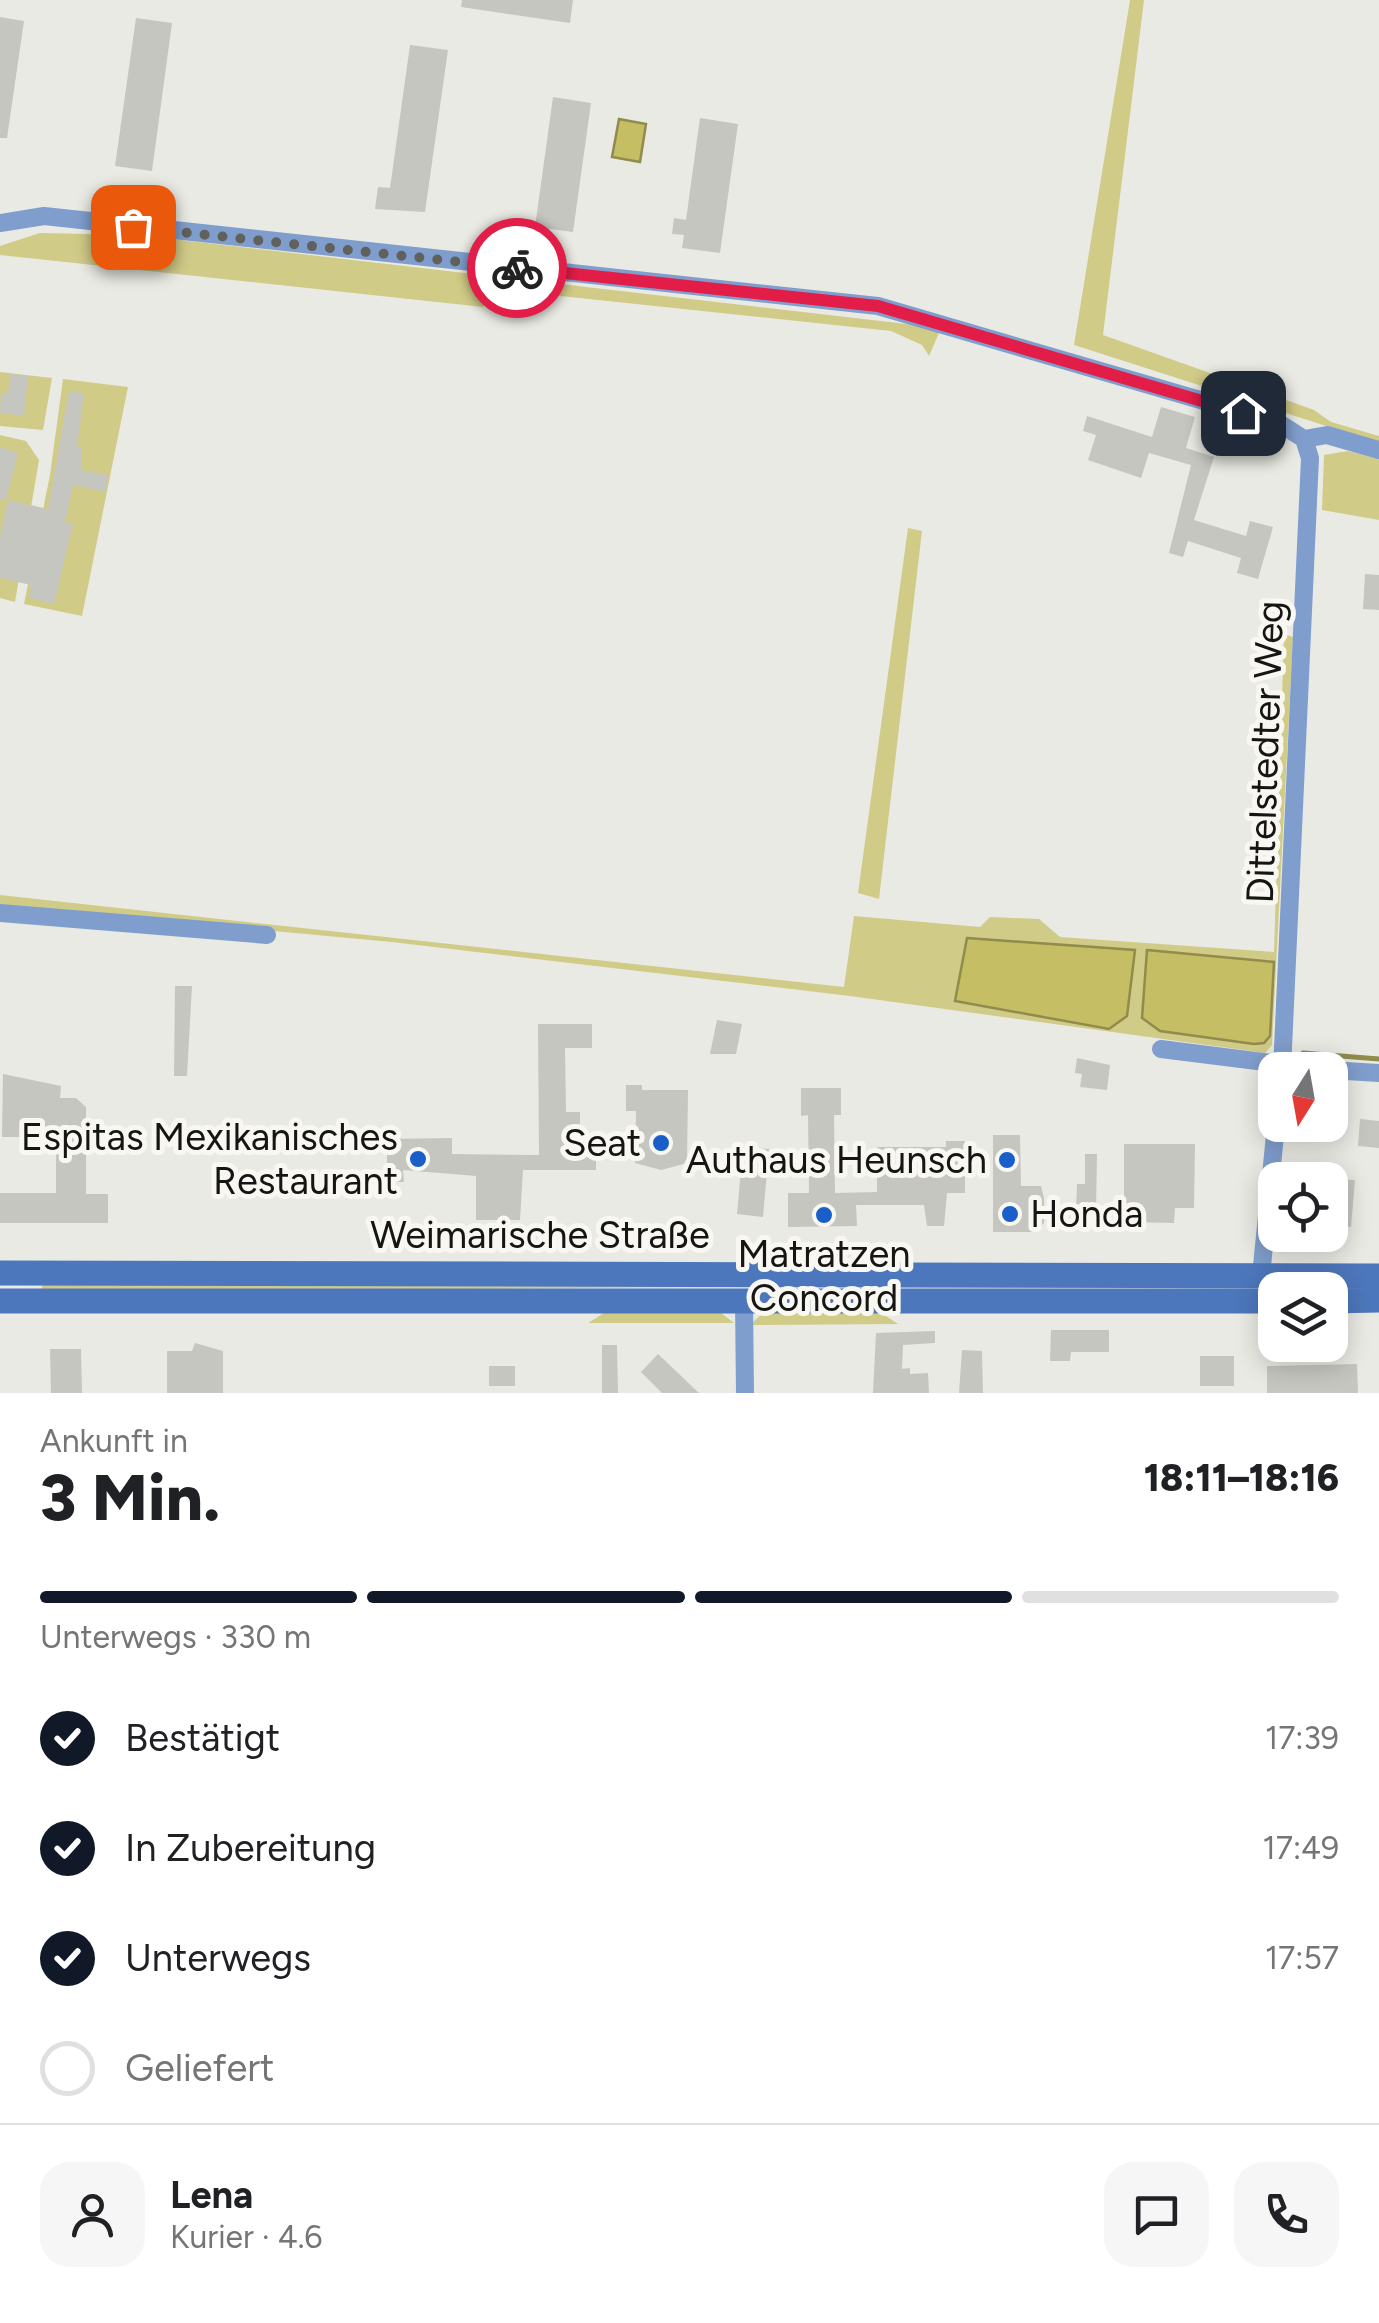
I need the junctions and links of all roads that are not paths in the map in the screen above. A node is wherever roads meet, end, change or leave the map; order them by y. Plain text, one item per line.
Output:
1 (0, 223) edge
2 (1304, 439) junction
3 (1379, 450) edge
4 (0, 913) edge
5 (267, 935) dead end
6 (1161, 1049) dead end
7 (1283, 1052) edge
8 (1258, 1064) edge
9 (1348, 1072) edge
10 (1379, 1074) edge
11 (1275, 1142) edge
12 (1268, 1272) edge
13 (0, 1273) edge
14 (744, 1274) junction
15 (1379, 1276) edge
16 (1348, 1283) edge
17 (0, 1300) edge
18 (744, 1300) junction
19 (1258, 1300) edge
20 (1258, 1300) edge
21 (1379, 1300) edge
22 (1348, 1301) edge
23 (745, 1393) edge

1 - 2 street
2 - 3 street
2 - 7 street, Dittelstedter Weg
4 - 5 street
6 - 8 street
9 - 10 street
11 - 12 street
13 - 14 main road, Weimarische Straße
14 - 18 main road
14 - 19 main road, Weimarische Straße
15 - 16 main road, Weimarische Straße
17 - 18 main road, Weimarische Straße
18 - 20 main road, Weimarische Straße
18 - 23 street
21 - 22 main road

